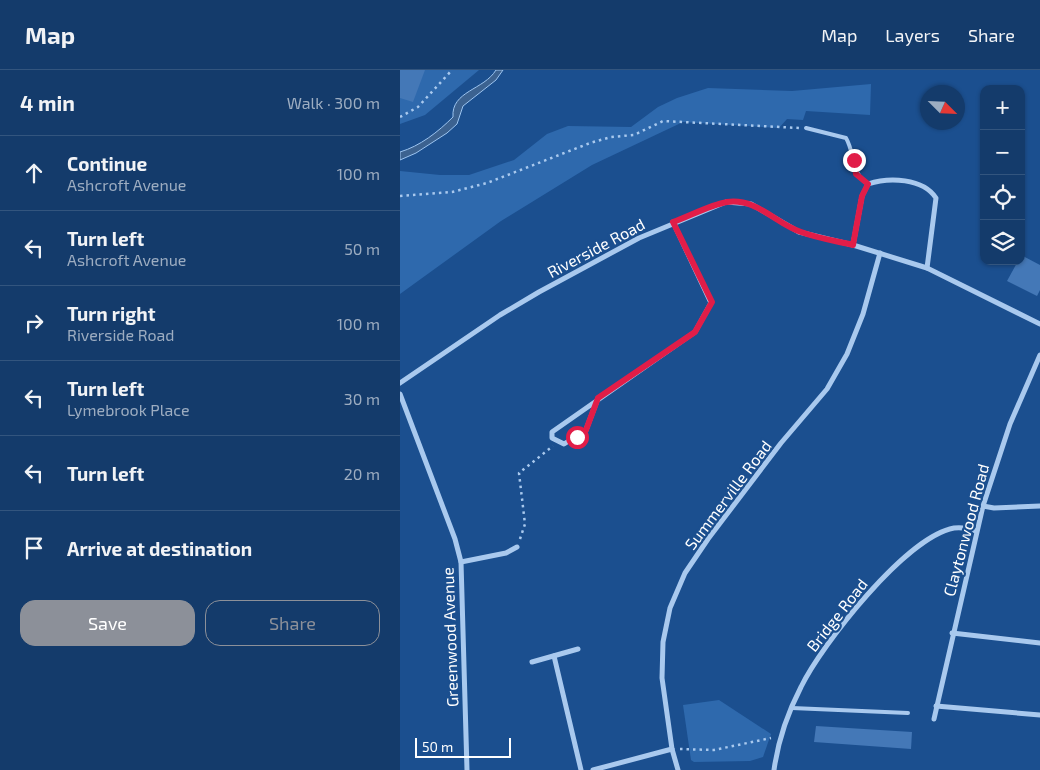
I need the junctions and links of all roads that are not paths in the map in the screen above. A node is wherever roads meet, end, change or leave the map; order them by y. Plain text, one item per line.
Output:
1 (806, 128) road end
2 (868, 184) junction
3 (673, 222) junction
4 (853, 245) junction
5 (880, 253) junction
6 (927, 268) junction
7 (1040, 324) edge
8 (1040, 354) edge
9 (400, 381) edge
10 (400, 394) edge
11 (598, 398) junction
12 (983, 506) junction
13 (1040, 506) edge
14 (976, 531) junction
15 (517, 547) road end
16 (461, 562) junction
17 (952, 633) junction
18 (1040, 643) edge
19 (578, 649) dead end
20 (554, 656) junction
21 (532, 662) dead end
22 (936, 706) junction
23 (792, 708) junction
24 (908, 713) dead end
25 (1040, 715) edge
26 (934, 718) dead end
27 (672, 749) junction
28 (466, 770) edge
29 (581, 770) edge
30 (593, 770) edge
31 (678, 770) edge
32 (774, 770) edge

1 - 2 lane
2 - 4 street
2 - 6 street
3 - 4 street, Riverside Road
3 - 9 street, Riverside Road
3 - 11 street
4 - 5 street, Riverside Road
5 - 6 street, Riverside Road
5 - 27 street, Summerville Road
6 - 7 street, Riverside Road
8 - 12 street, Claytonwood Road
10 - 16 street, Greenwood Avenue
11 - 11 street
12 - 13 street
12 - 14 street, Claytonwood Road
14 - 17 street, Claytonwood Road
14 - 23 street, Bridge Road
15 - 16 street
16 - 28 street, Greenwood Avenue
17 - 18 street
17 - 22 street, Claytonwood Road
19 - 20 street
20 - 21 street
20 - 29 street
22 - 25 street
22 - 26 street, Claytonwood Road
23 - 24 lane
23 - 32 street, Bridge Road
27 - 30 street
27 - 31 street, Summerville Road

